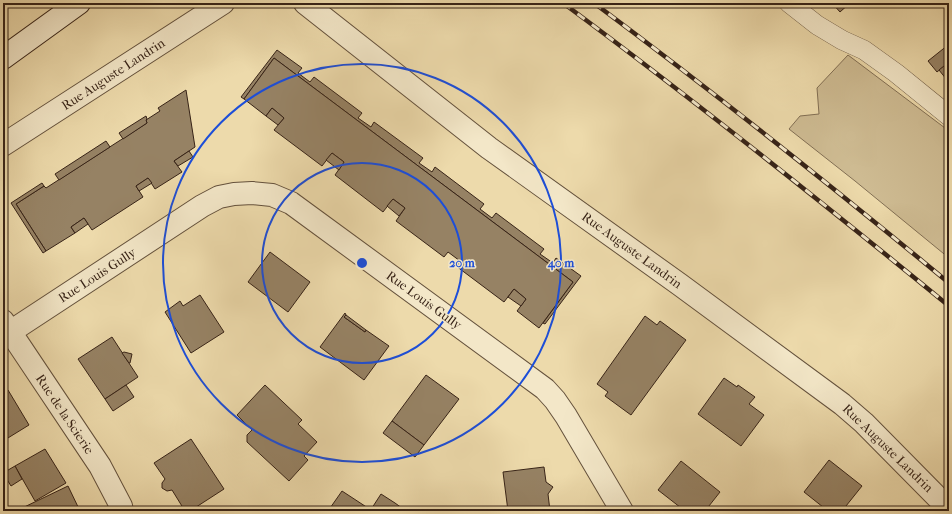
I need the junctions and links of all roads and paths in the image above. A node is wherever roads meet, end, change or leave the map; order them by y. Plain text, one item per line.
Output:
1 (74, 3) edge
2 (79, 3) edge
3 (224, 3) edge
4 (305, 3) edge
5 (790, 3) edge
6 (3, 44) edge
7 (3, 58) edge
8 (949, 116) edge
9 (3, 145) edge
10 (7, 326) edge
11 (949, 509) edge
12 (122, 511) edge
13 (622, 511) edge

1 - 6 street
2 - 7 street
3 - 9 street, Rue Auguste Landrin
4 - 11 street, Rue Auguste Landrin
5 - 8 lane
10 - 12 street, Rue de la Scierie
10 - 13 street, Rue Louis Gully

